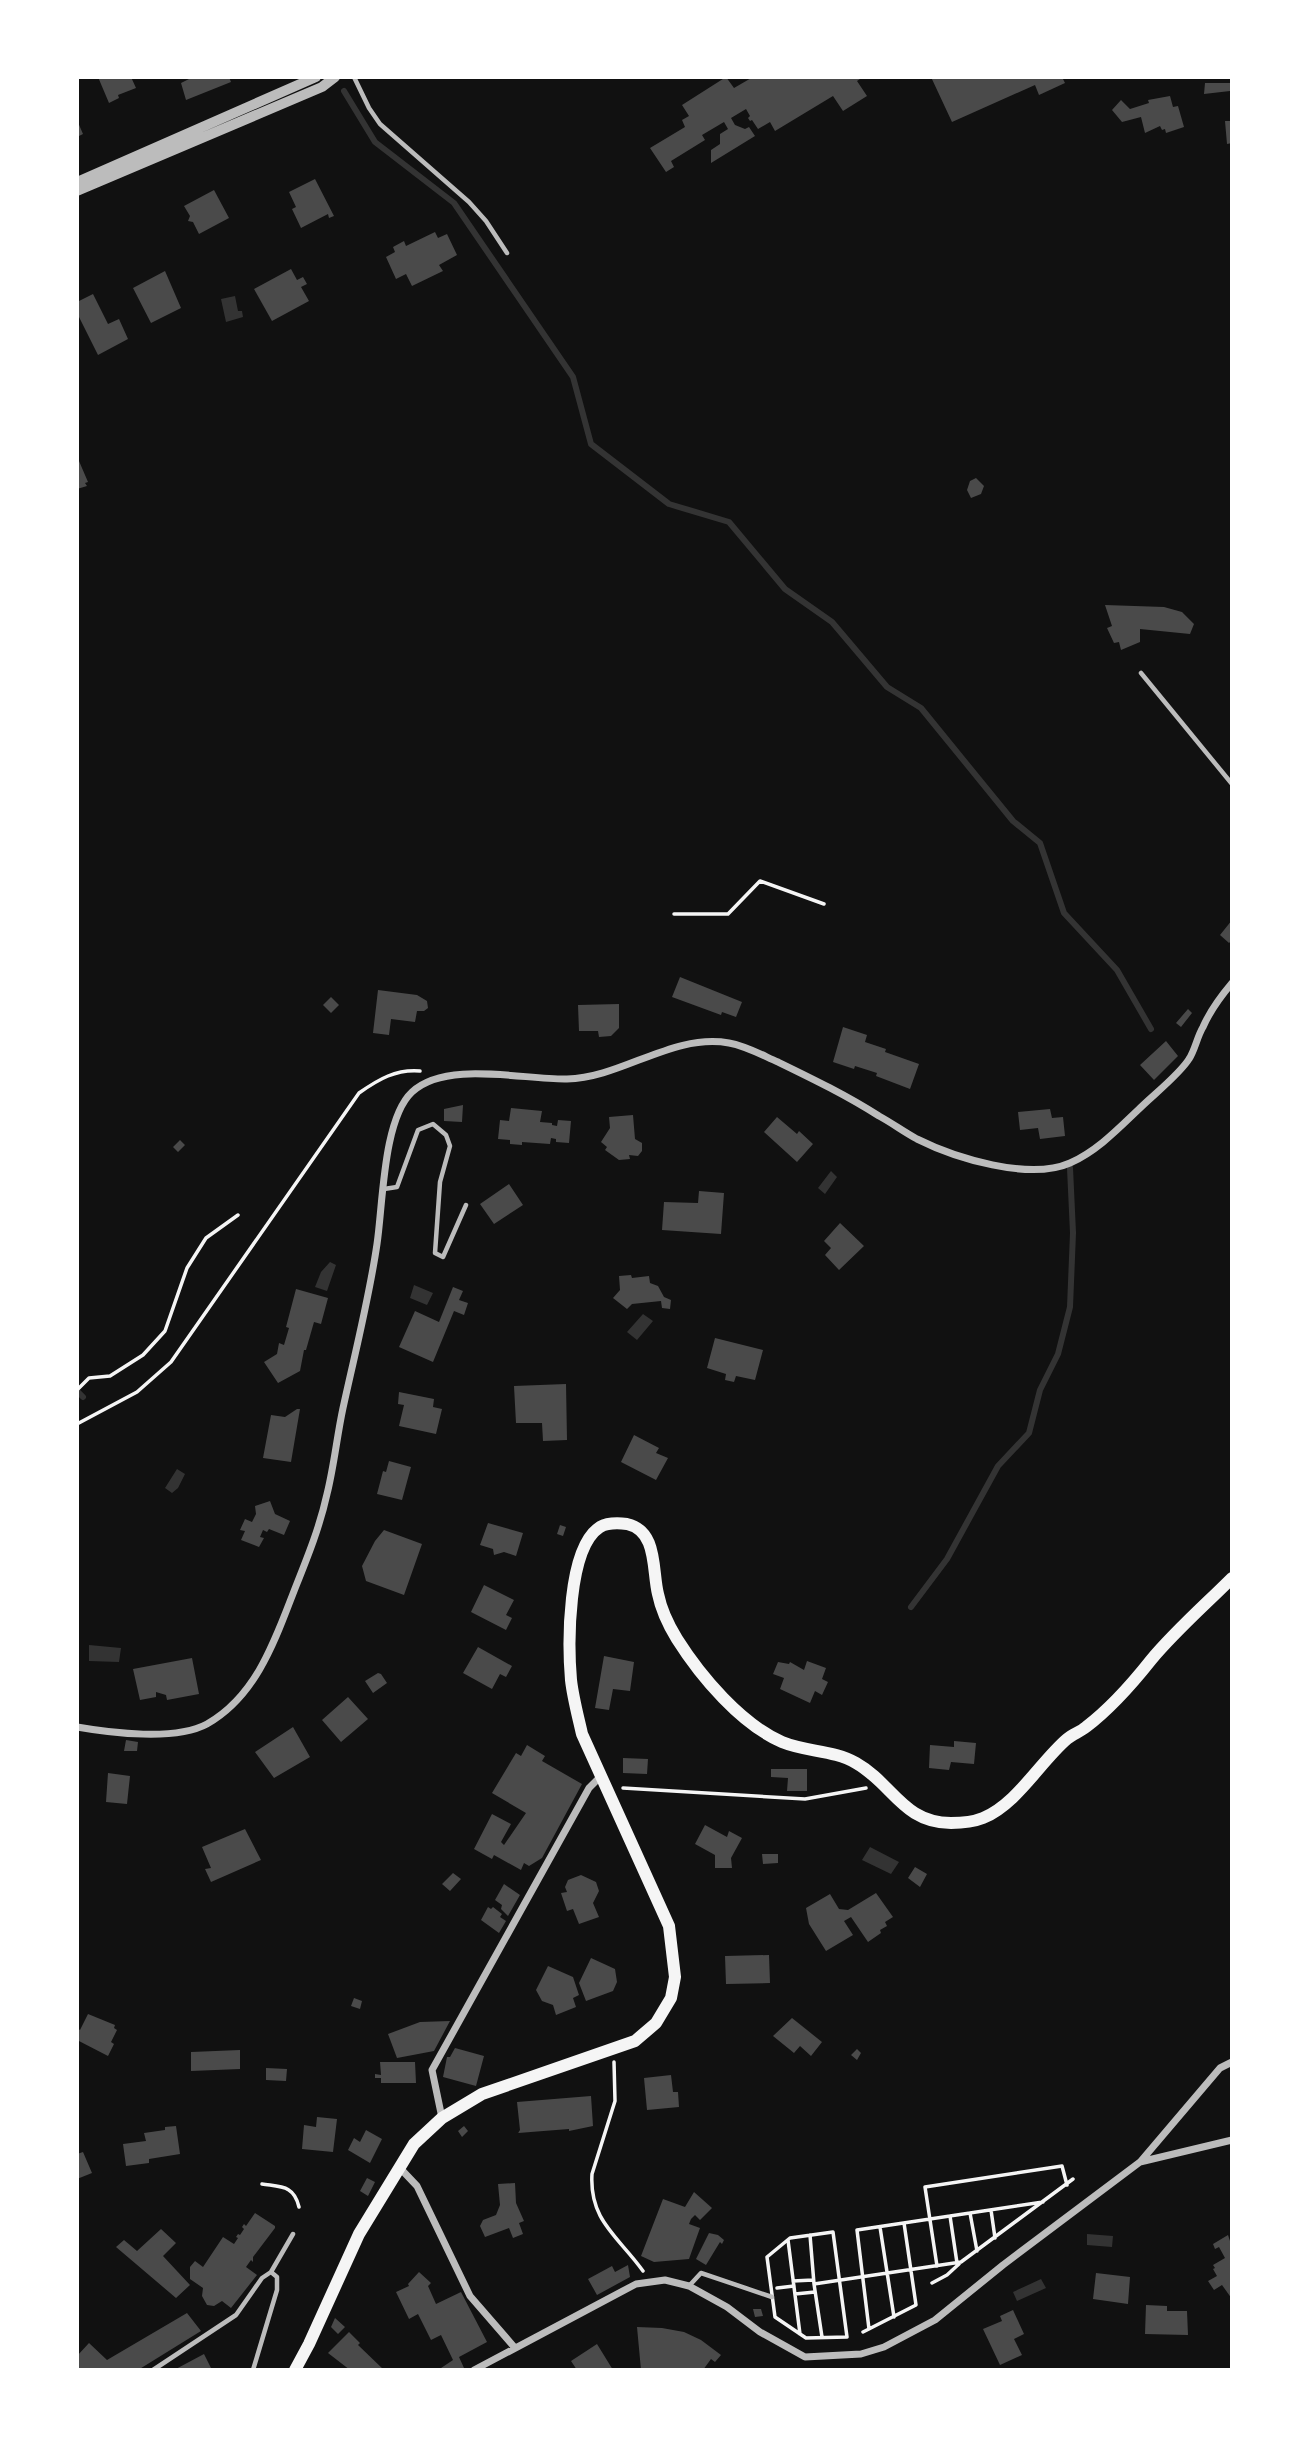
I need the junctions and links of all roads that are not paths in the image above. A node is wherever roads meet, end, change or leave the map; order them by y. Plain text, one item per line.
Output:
1 (316, 77) edge
2 (335, 77) edge
3 (354, 77) edge
4 (77, 182) edge
5 (77, 191) edge
6 (507, 254) dead end
7 (1141, 673) dead end
8 (1232, 784) edge
9 (1232, 983) edge
10 (384, 1189) junction
11 (466, 1205) dead end
12 (1232, 1578) edge
13 (77, 1727) edge
14 (601, 1775) junction
15 (1232, 2062) edge
16 (442, 2118) junction
17 (1232, 2140) edge
18 (1140, 2162) junction
19 (398, 2166) junction
20 (293, 2234) dead end
21 (271, 2272) junction
22 (689, 2286) junction
23 (772, 2297) road end
24 (515, 2348) junction
25 (153, 2370) edge
26 (253, 2370) edge
27 (295, 2370) edge
28 (474, 2370) edge

1 - 4 street
2 - 5 street
3 - 6 lane
7 - 8 lane
9 - 10 street
10 - 11 lane
10 - 13 street
12 - 14 main road
14 - 16 street
14 - 16 main road
15 - 18 street
16 - 19 main road
17 - 18 street
18 - 22 street
19 - 24 street
19 - 27 main road
20 - 21 lane
21 - 25 lane
21 - 26 lane
22 - 23 lane
22 - 24 street
24 - 28 street

